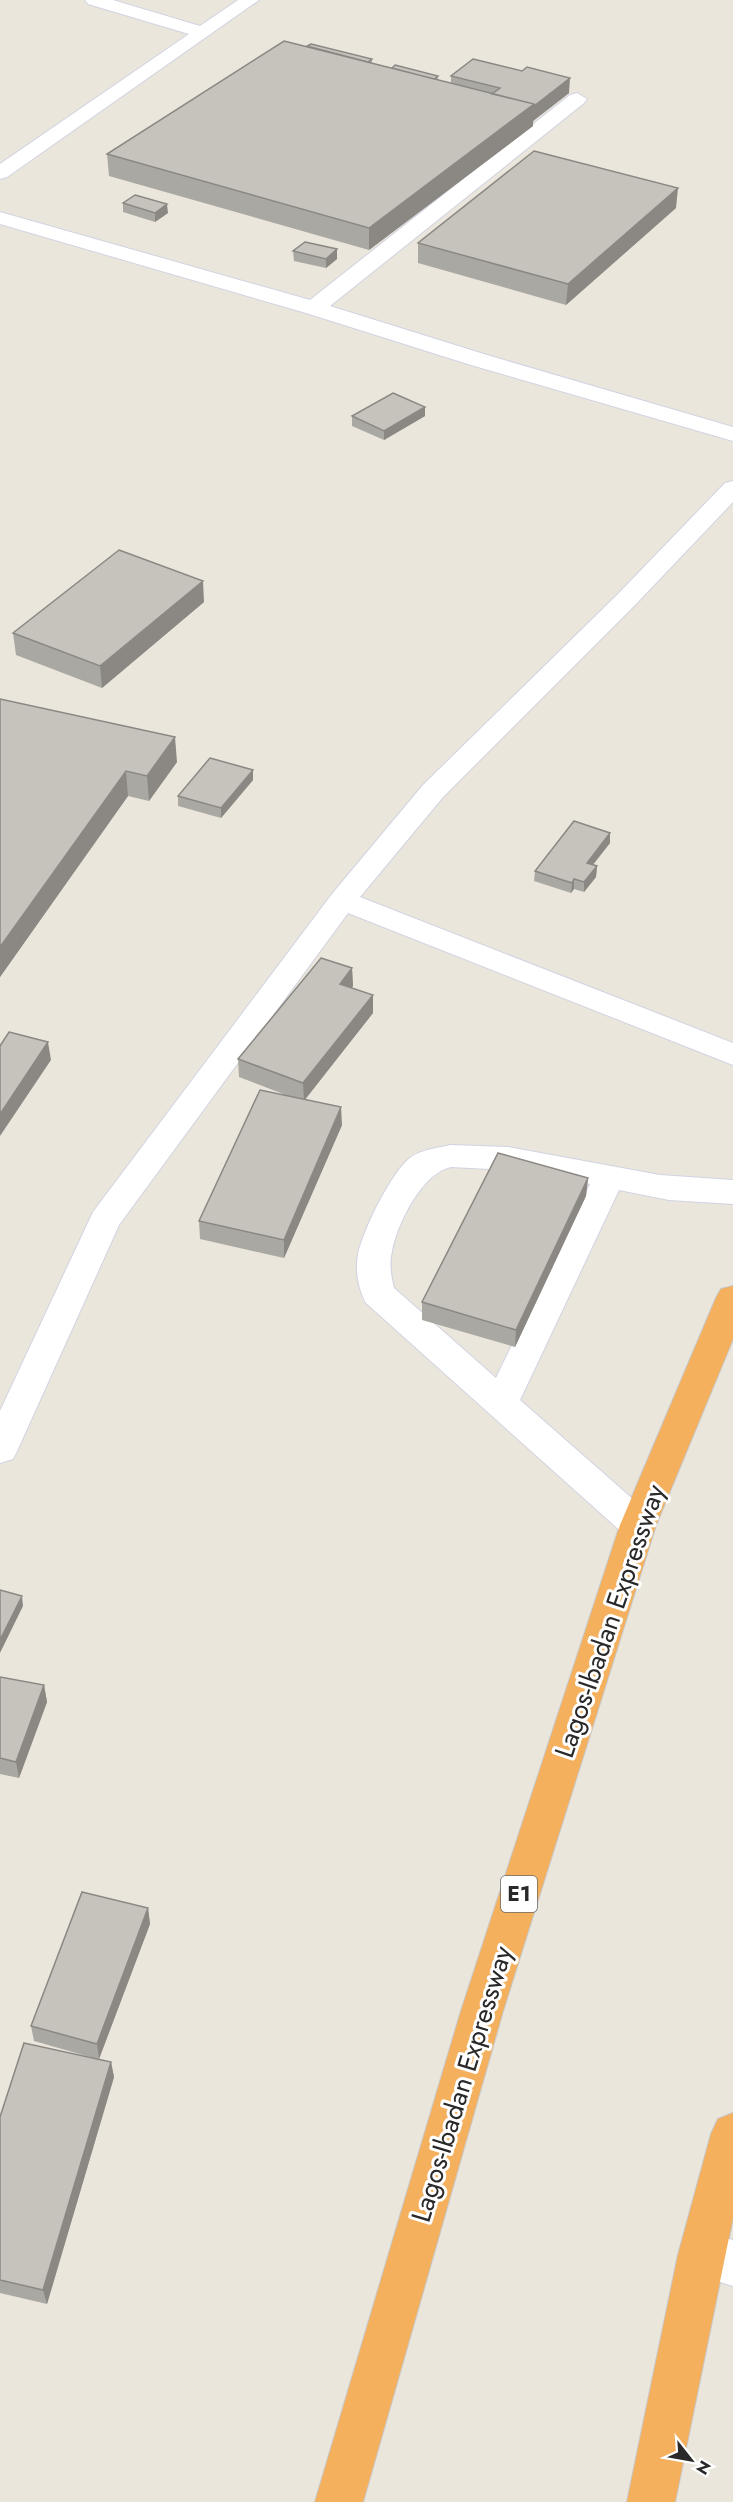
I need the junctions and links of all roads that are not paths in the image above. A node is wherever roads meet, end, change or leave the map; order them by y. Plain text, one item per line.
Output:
1 (94, 0) edge
2 (250, 0) edge
3 (201, 32) junction
4 (577, 99) dead end
5 (0, 173) edge
6 (0, 218) edge
7 (315, 308) junction
8 (733, 434) edge
9 (733, 488) edge
10 (342, 900) junction
11 (733, 1055) edge
12 (610, 1176) junction
13 (733, 1192) edge
14 (733, 1298) edge
15 (501, 1403) junction
16 (0, 1449) edge
17 (638, 1525) junction
18 (733, 2134) edge
19 (717, 2259) edge
20 (339, 2502) edge
21 (651, 2502) edge

1 - 3 street
2 - 3 street
3 - 5 street
4 - 7 street
6 - 7 street
7 - 8 street
9 - 10 street
10 - 11 street
10 - 16 street
12 - 13 street
12 - 15 street
12 - 15 street
14 - 17 highway, Lagos-Ibadan Expressway / E1
15 - 17 street
17 - 20 highway, Lagos-Ibadan Expressway / E1
18 - 19 highway
19 - 21 highway

